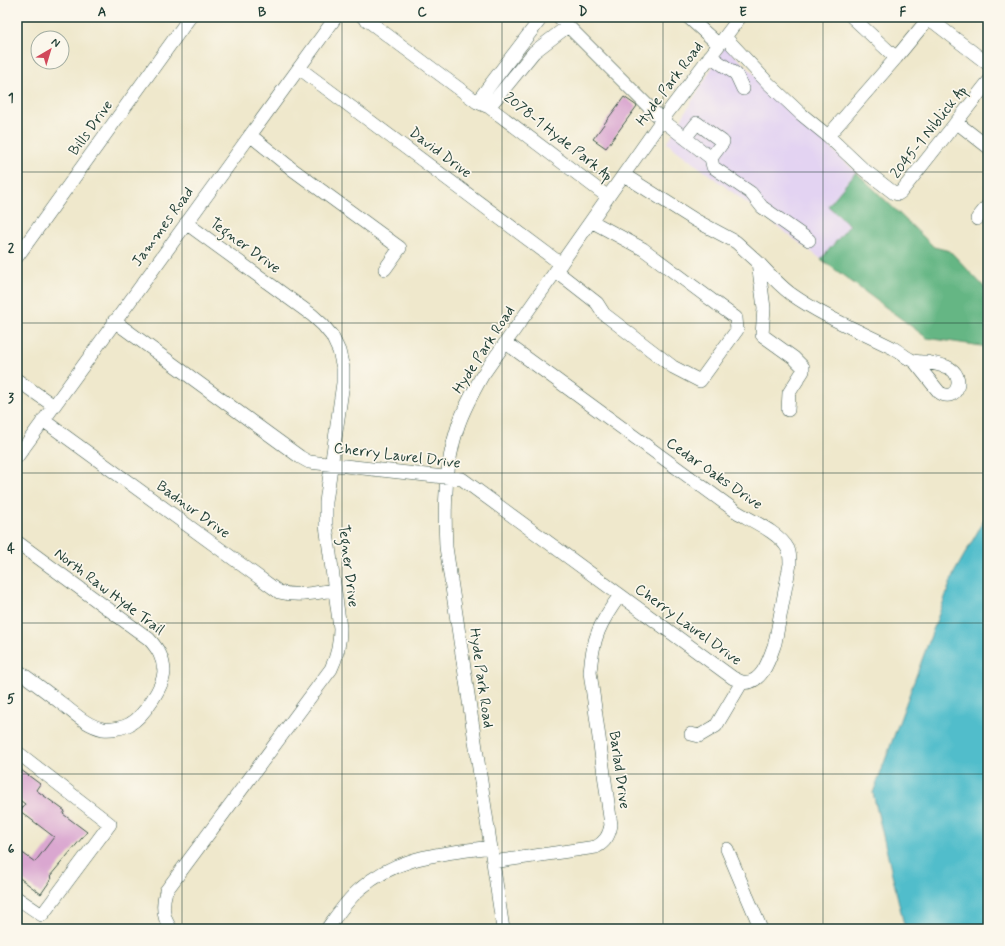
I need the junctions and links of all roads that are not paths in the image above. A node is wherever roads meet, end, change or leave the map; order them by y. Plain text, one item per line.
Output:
1 (190, 17) edge
2 (336, 17) edge
3 (363, 17) edge
4 (542, 17) edge
5 (688, 17) edge
6 (740, 17) edge
7 (852, 17) edge
8 (563, 22) edge
9 (722, 41) junction
10 (710, 56) junction
11 (896, 58) junction
12 (988, 64) edge
13 (299, 68) junction
14 (988, 82) edge
15 (743, 89) dead end
16 (477, 102) junction
17 (489, 107) junction
18 (662, 120) junction
19 (956, 122) junction
20 (250, 135) junction
21 (828, 136) junction
22 (685, 138) junction
23 (988, 147) edge
24 (711, 158) junction
25 (624, 175) junction
26 (608, 197) junction
27 (988, 205) edge
28 (977, 219) dead end
29 (591, 221) junction
30 (186, 223) junction
31 (809, 240) dead end
32 (17, 257) edge
33 (758, 262) junction
34 (559, 268) junction
35 (385, 269) dead end
36 (114, 321) junction
37 (506, 343) junction
38 (914, 361) dead end
39 (17, 380) edge
40 (54, 406) junction
41 (788, 410) dead end
42 (43, 420) junction
43 (17, 457) edge
44 (331, 464) junction
45 (446, 477) junction
46 (17, 542) edge
47 (334, 590) junction
48 (620, 595) junction
49 (17, 670) edge
50 (747, 682) junction
51 (691, 734) dead end
52 (17, 752) edge
53 (490, 847) junction
54 (727, 849) dead end
55 (493, 862) junction
56 (17, 898) edge
57 (171, 929) edge
58 (327, 929) edge
59 (503, 929) edge
60 (760, 929) edge

1 - 32 street, Bills Drive
2 - 13 street, Jammes Road
3 - 16 street
4 - 16 street
5 - 9 street
6 - 9 street, Hyde Park Road
7 - 11 street
8 - 17 street, 2078-1 Hyde Park Ap
8 - 18 street, 2078-1 Hyde Park Ap
9 - 10 street, Hyde Park Road
9 - 21 street
10 - 15 street
10 - 18 street, Hyde Park Road
11 - 12 street
11 - 21 street
13 - 20 street, Jammes Road
13 - 34 street, David Drive
14 - 19 street, 2045-1 Niblick Ap
16 - 17 street
17 - 26 street, 2078-1 Hyde Park Ap
18 - 22 street, 2078-1 Hyde Park Ap
18 - 25 street, Hyde Park Road
19 - 21 street, 2045-1 Niblick Ap
19 - 23 street
20 - 30 street, Jammes Road
20 - 35 street
22 - 24 street, 2078-1 Hyde Park Ap
22 - 24 street
24 - 31 street, 2078-1 Hyde Park Ap
25 - 26 street, Hyde Park Road
25 - 33 street
26 - 29 street, Hyde Park Road
27 - 28 street
29 - 34 street, Hyde Park Road
29 - 34 street, David Drive
30 - 36 street, Jammes Road
30 - 44 street, Tegner Drive
33 - 38 street
33 - 41 street
34 - 37 street, Hyde Park Road
36 - 40 street, Jammes Road
36 - 44 street, Cherry Laurel Drive
37 - 45 street, Hyde Park Road
37 - 50 street, Cedar Oaks Drive
39 - 40 street
40 - 42 street, Jammes Road
42 - 43 street, Jammes Road
42 - 47 street, Badnur Drive
44 - 45 street, Cherry Laurel Drive
44 - 47 street, Tegner Drive
45 - 48 street, Cherry Laurel Drive
45 - 53 street, Hyde Park Road
46 - 49 street, North Raw Hyde Trail
47 - 57 street, Tegner Drive
48 - 50 street, Cherry Laurel Drive
48 - 55 street, Barlad Drive
50 - 51 street, Cedar Oaks Drive
52 - 56 street
53 - 55 street, Hyde Park Road
53 - 58 street
54 - 60 street
55 - 59 street, Hyde Park Road

